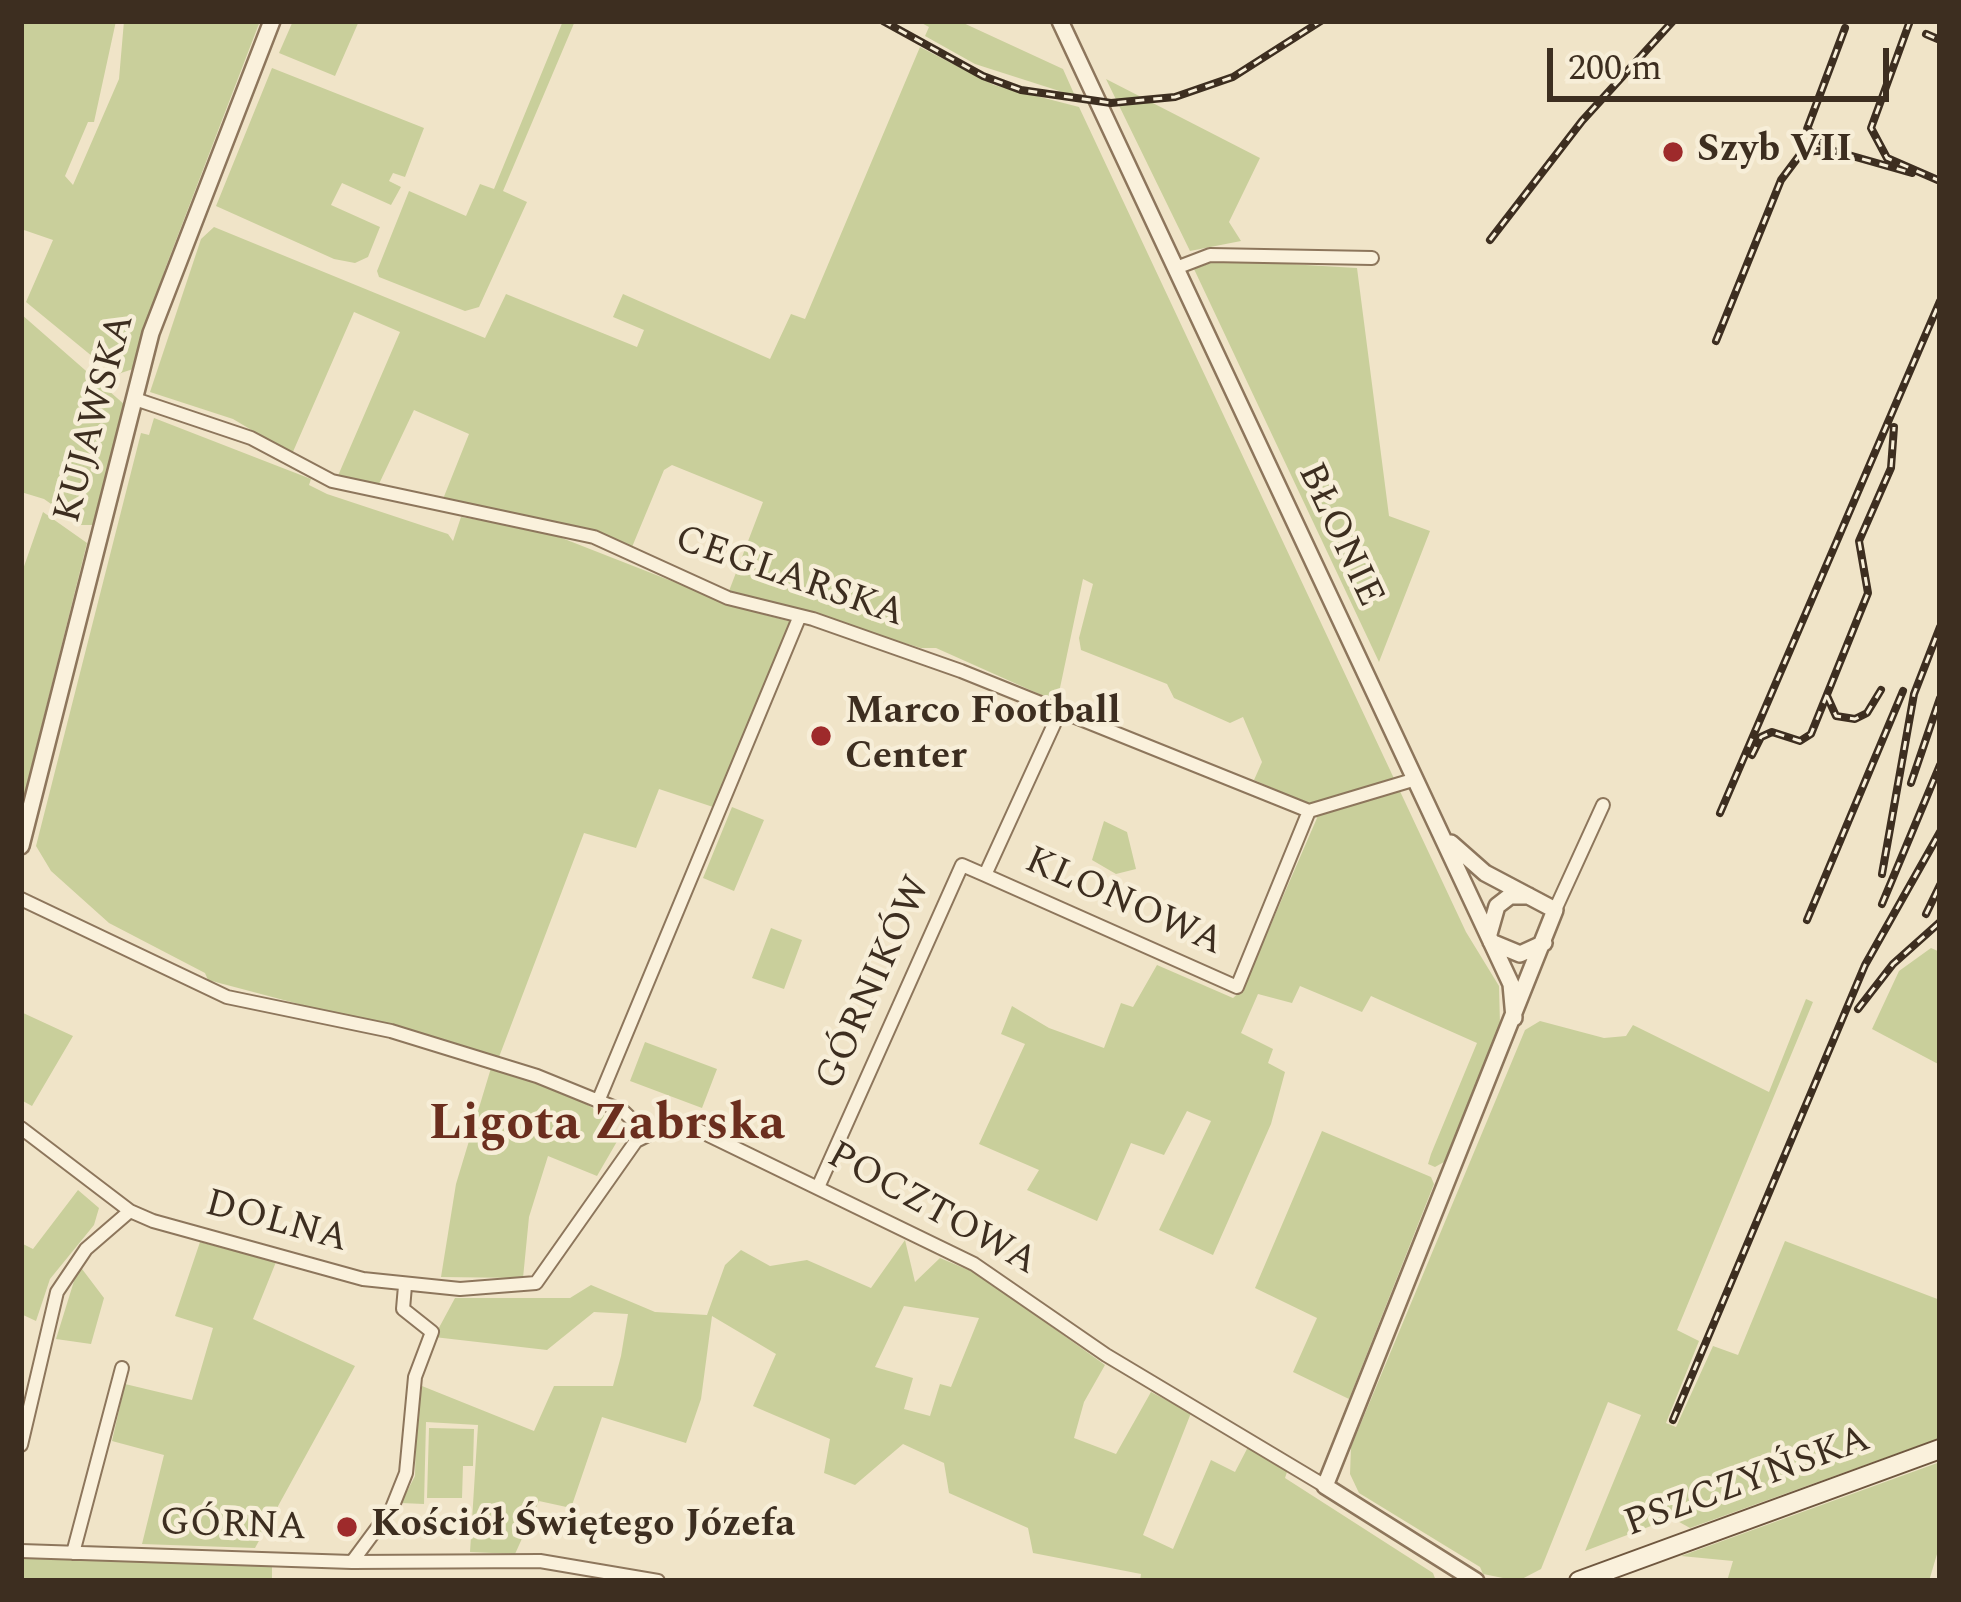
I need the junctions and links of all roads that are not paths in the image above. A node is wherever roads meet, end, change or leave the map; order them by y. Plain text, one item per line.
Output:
1 (272, 21) edge
2 (1060, 21) edge
3 (1372, 258) dead end
4 (1176, 268) junction
5 (135, 399) junction
6 (799, 618) junction
7 (1061, 710) junction
8 (1416, 779) junction
9 (1604, 805) dead end
10 (1309, 811) junction
11 (1442, 831) junction
12 (21, 846) edge
13 (985, 875) junction
14 (1529, 896) junction
15 (21, 899) edge
16 (1555, 910) junction
17 (1490, 940) junction
18 (1546, 941) junction
19 (1514, 1018) junction
20 (598, 1100) junction
21 (21, 1128) edge
22 (647, 1134) junction
23 (819, 1185) junction
24 (130, 1211) junction
25 (404, 1286) junction
26 (122, 1368) dead end
27 (26, 1396) edge
28 (21, 1445) edge
29 (1940, 1450) edge
30 (1325, 1486) junction
31 (21, 1551) edge
32 (74, 1553) junction
33 (1437, 1558) junction
34 (352, 1562) junction
35 (658, 1581) edge
36 (1450, 1581) edge
37 (1476, 1581) edge
38 (1579, 1581) edge

1 - 5 street, KUJAWSKA
2 - 4 street, BŁONIE
3 - 4 street
4 - 8 street, BŁONIE
5 - 6 street, CEGLARSKA
5 - 12 street, KUJAWSKA
6 - 7 street, CEGLARSKA
6 - 20 street
7 - 10 street, CEGLARSKA
7 - 13 street, GÓRNIKÓW
8 - 10 street
8 - 11 street, BŁONIE
9 - 16 street
10 - 13 street, KLONOWA
11 - 14 street, BŁONIE
11 - 17 street, BŁONIE
13 - 23 street, GÓRNIKÓW
14 - 16 street, BŁONIE
14 - 17 street
15 - 20 street
16 - 18 street
17 - 18 street
17 - 19 street, BŁONIE
18 - 19 street
19 - 30 street
20 - 22 street
21 - 24 street, DOLNA
22 - 23 street, POCZTOWA
22 - 25 street, DOLNA
23 - 30 street, POCZTOWA
24 - 25 street, DOLNA
24 - 27 street
25 - 34 street
26 - 32 street
27 - 28 street
29 - 38 main road, PSZCZYŃSKA
30 - 33 street, POCZTOWA
31 - 32 street, GÓRNA
32 - 34 street, GÓRNA
33 - 36 street, POCZTOWA
33 - 37 street, POCZTOWA
34 - 35 street, GÓRNA

